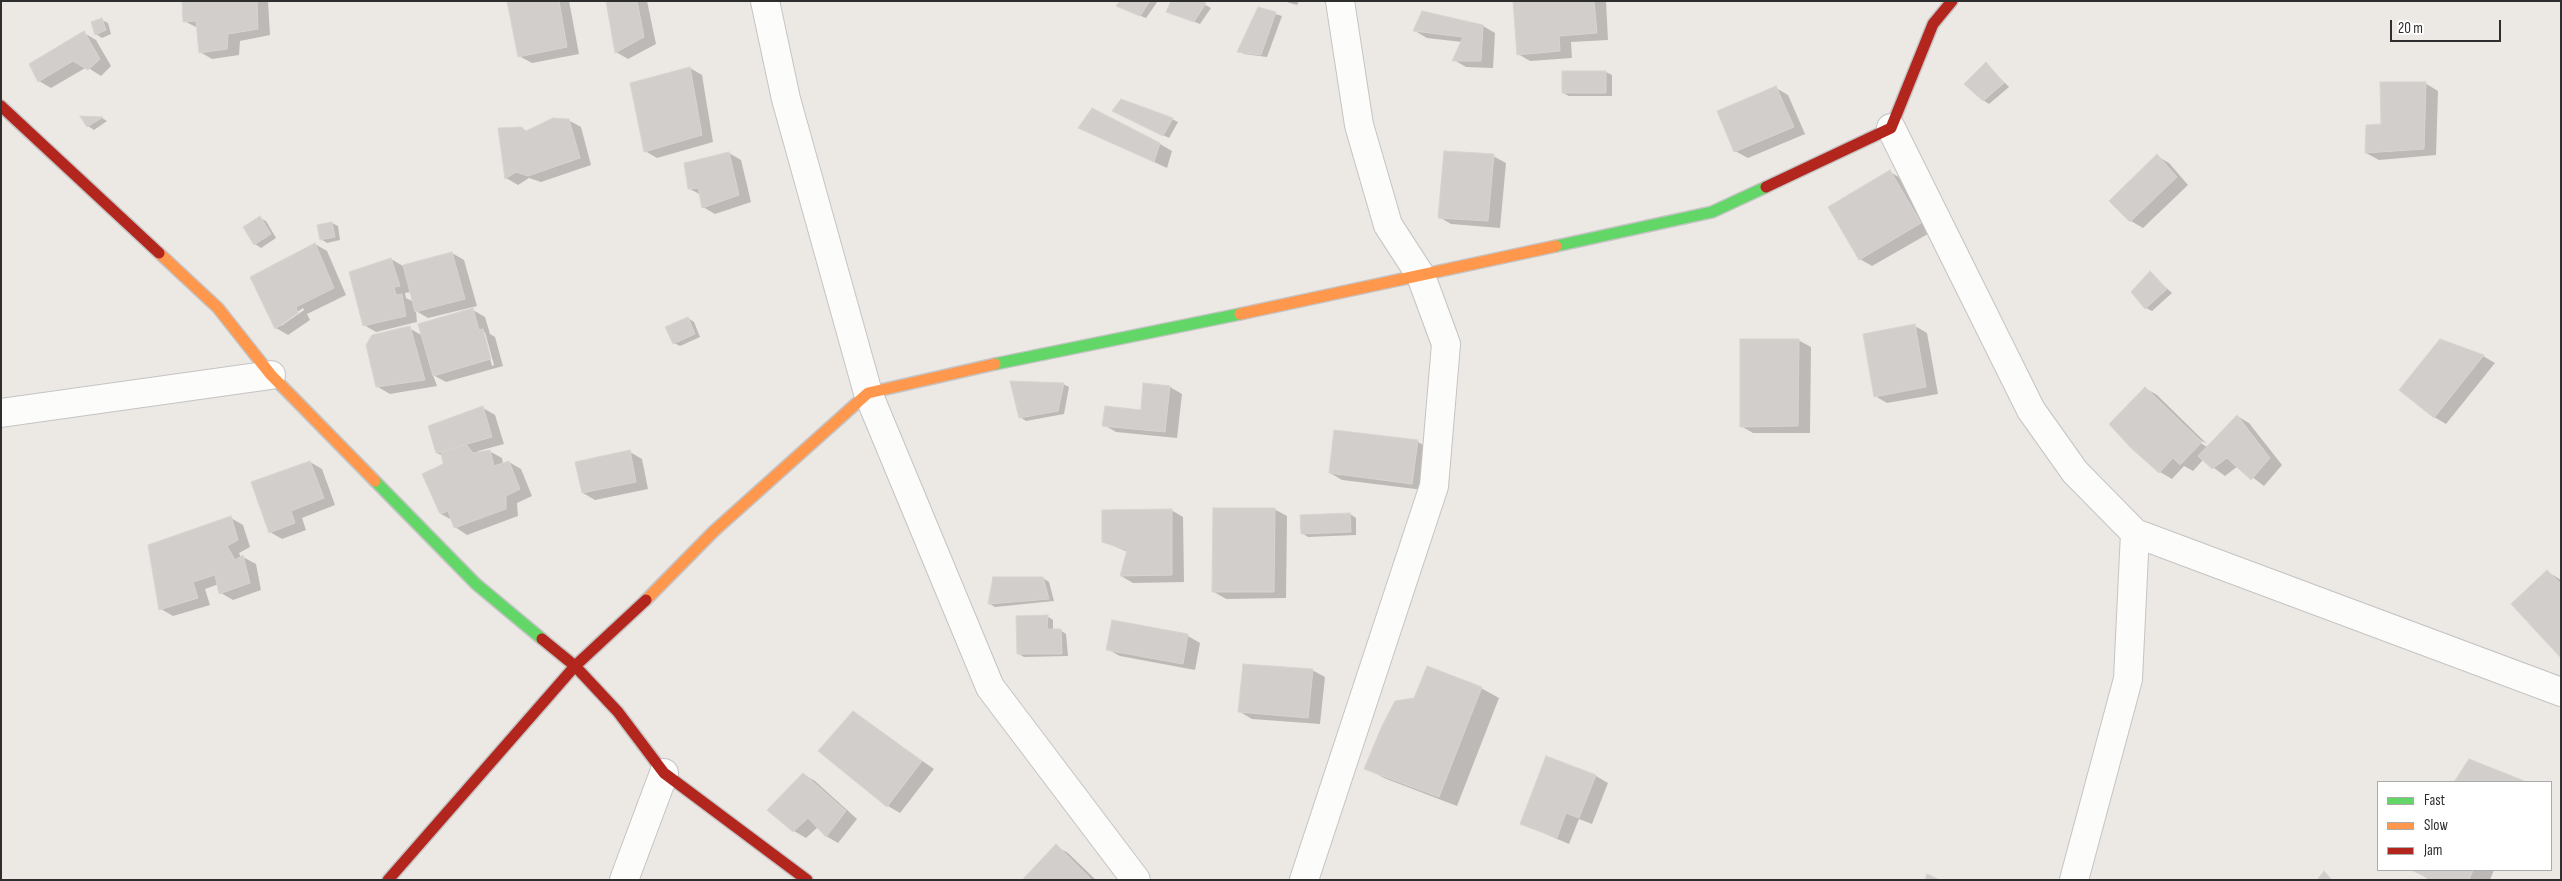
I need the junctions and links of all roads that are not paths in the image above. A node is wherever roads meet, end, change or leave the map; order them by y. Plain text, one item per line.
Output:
1 (766, 1) edge
2 (1340, 1) edge
3 (1952, 1) edge
4 (1932, 12) edge
5 (1, 106) edge
6 (1891, 128) junction
7 (1421, 276) junction
8 (271, 375) junction
9 (868, 393) junction
10 (1, 413) edge
11 (2135, 533) junction
12 (575, 666) junction
13 (2561, 692) edge
14 (664, 773) junction
15 (388, 880) edge
16 (624, 880) edge
17 (808, 880) edge
18 (1136, 880) edge
19 (1304, 880) edge
20 (2074, 880) edge

1 - 9 street
2 - 7 street
3 - 4 street
4 - 6 street
5 - 8 street
6 - 7 street
6 - 11 street
7 - 9 street
7 - 19 street
8 - 10 street
8 - 12 street
9 - 12 street
9 - 18 street
11 - 13 street
11 - 20 street
12 - 14 street
12 - 15 street
14 - 16 street
14 - 17 street

